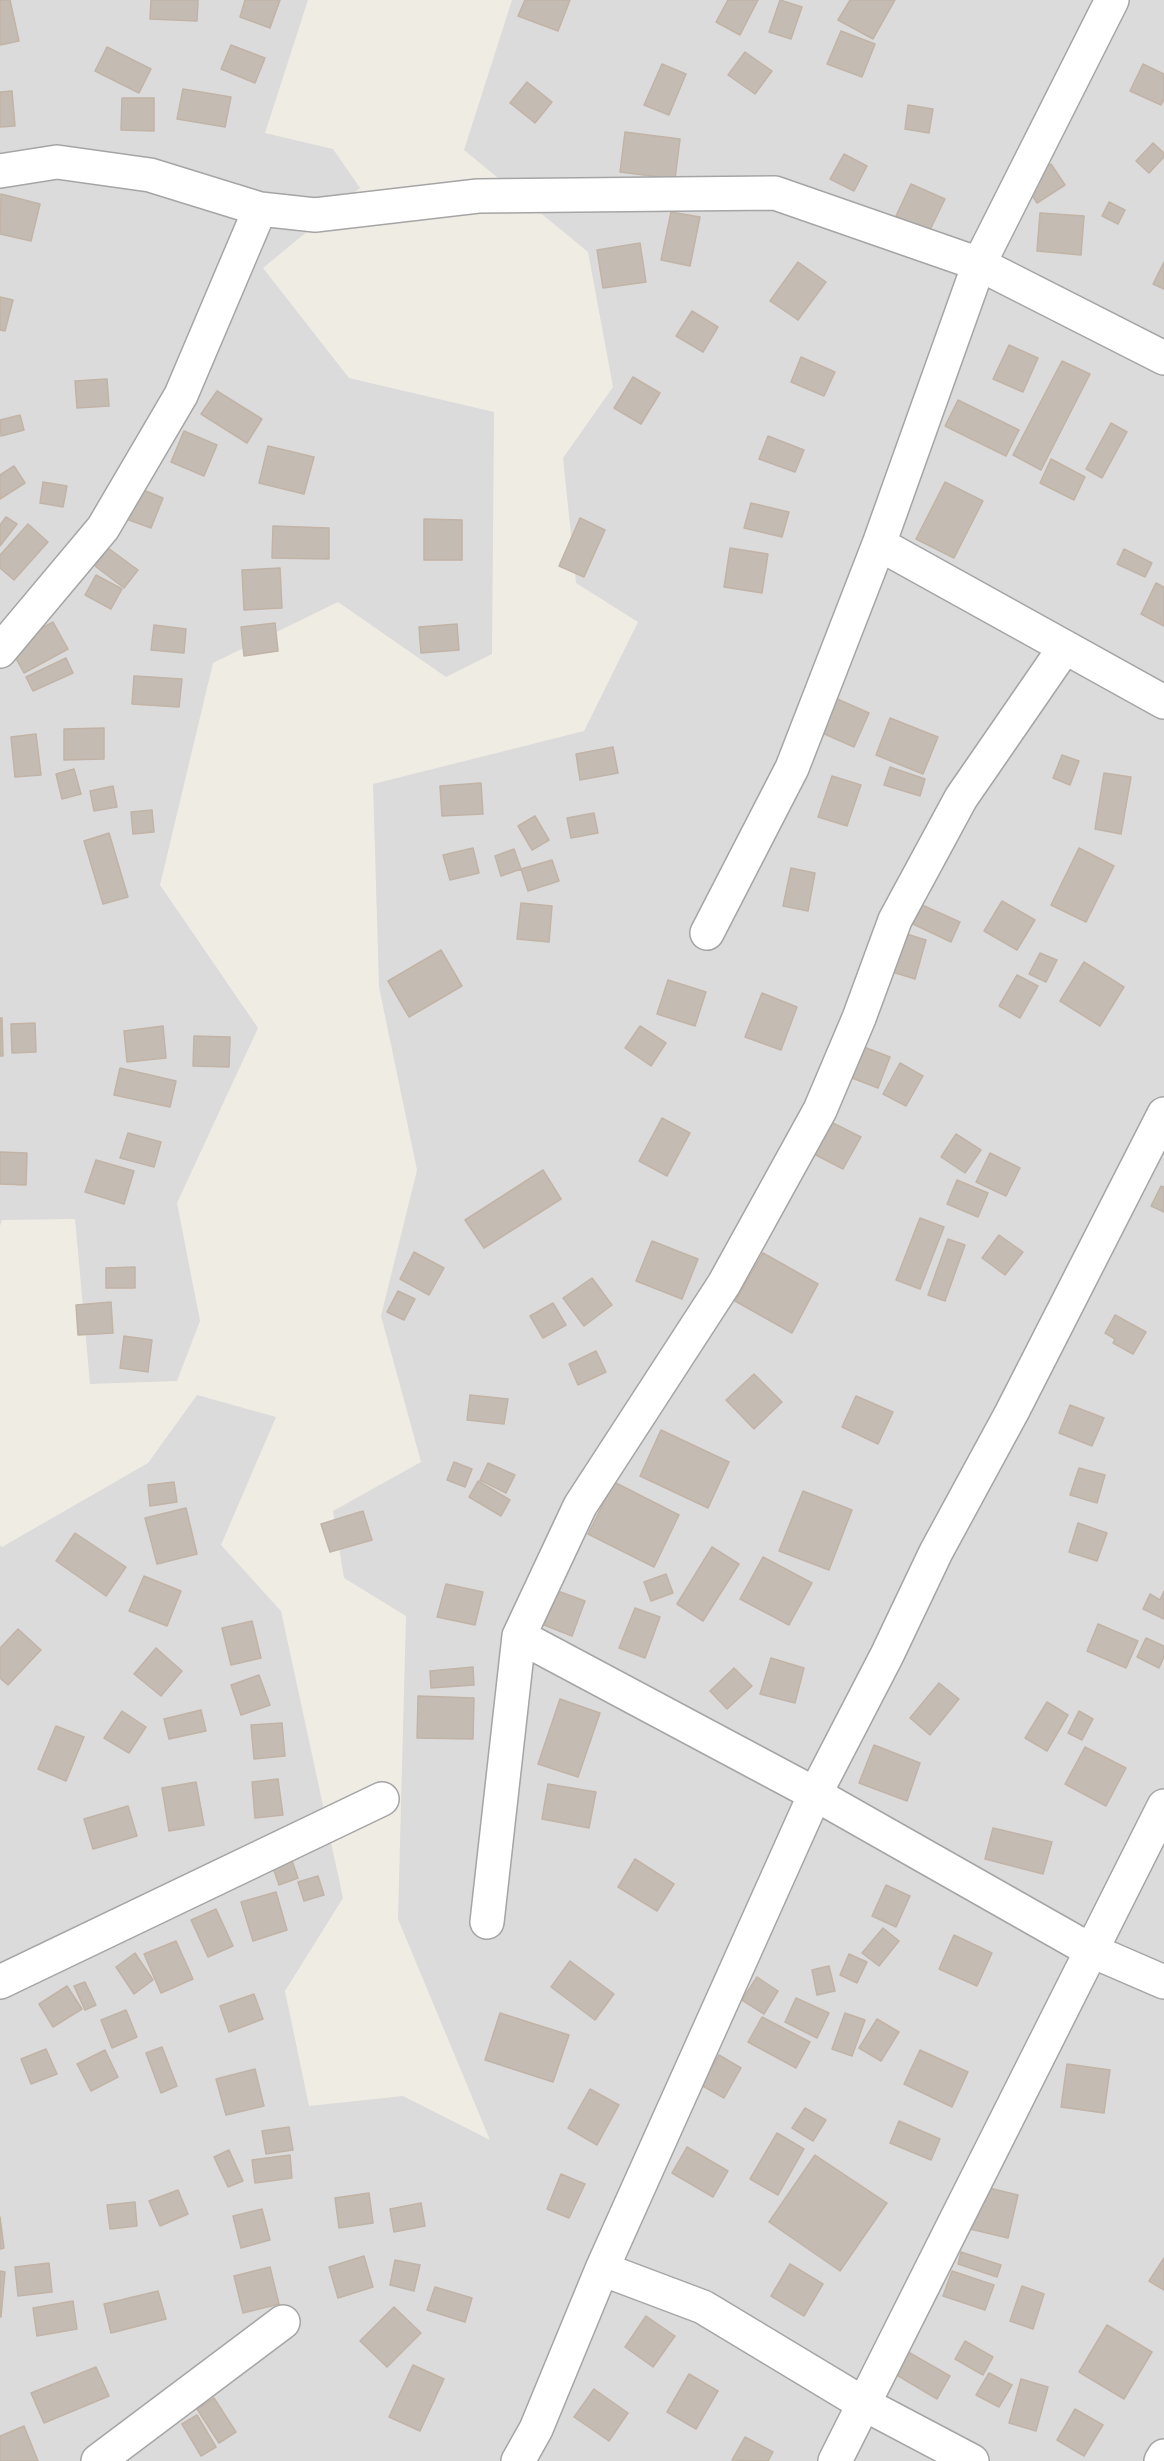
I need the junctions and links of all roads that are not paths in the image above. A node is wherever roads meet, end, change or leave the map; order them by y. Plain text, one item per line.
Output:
1 (1112, 0) edge
2 (0, 171) edge
3 (260, 210) junction
4 (979, 264) junction
5 (1164, 358) edge
6 (879, 544) junction
7 (1065, 646) junction
8 (0, 651) edge
9 (1164, 702) edge
10 (707, 933) dead end
11 (1164, 1114) edge
12 (519, 1636) junction
13 (815, 1794) junction
14 (382, 1799) dead end
15 (1164, 1806) edge
16 (487, 1922) dead end
17 (1090, 1950) junction
18 (0, 1982) edge
19 (1164, 1982) edge
20 (602, 2270) junction
21 (283, 2322) dead end
22 (864, 2404) junction
23 (1164, 2456) edge
24 (98, 2461) edge
25 (518, 2461) edge
26 (835, 2461) edge
27 (972, 2461) edge
28 (1161, 2461) edge

1 - 4 street
2 - 3 street
3 - 4 street
3 - 8 street
4 - 5 street
4 - 6 street
6 - 7 street
6 - 10 street
7 - 9 street
7 - 12 street
11 - 13 street
12 - 13 street
12 - 16 street
13 - 17 street
13 - 20 street
14 - 18 street
15 - 17 street
17 - 19 street
17 - 22 street
20 - 22 street
20 - 25 street
21 - 24 street
22 - 26 street
22 - 27 street
23 - 28 street

